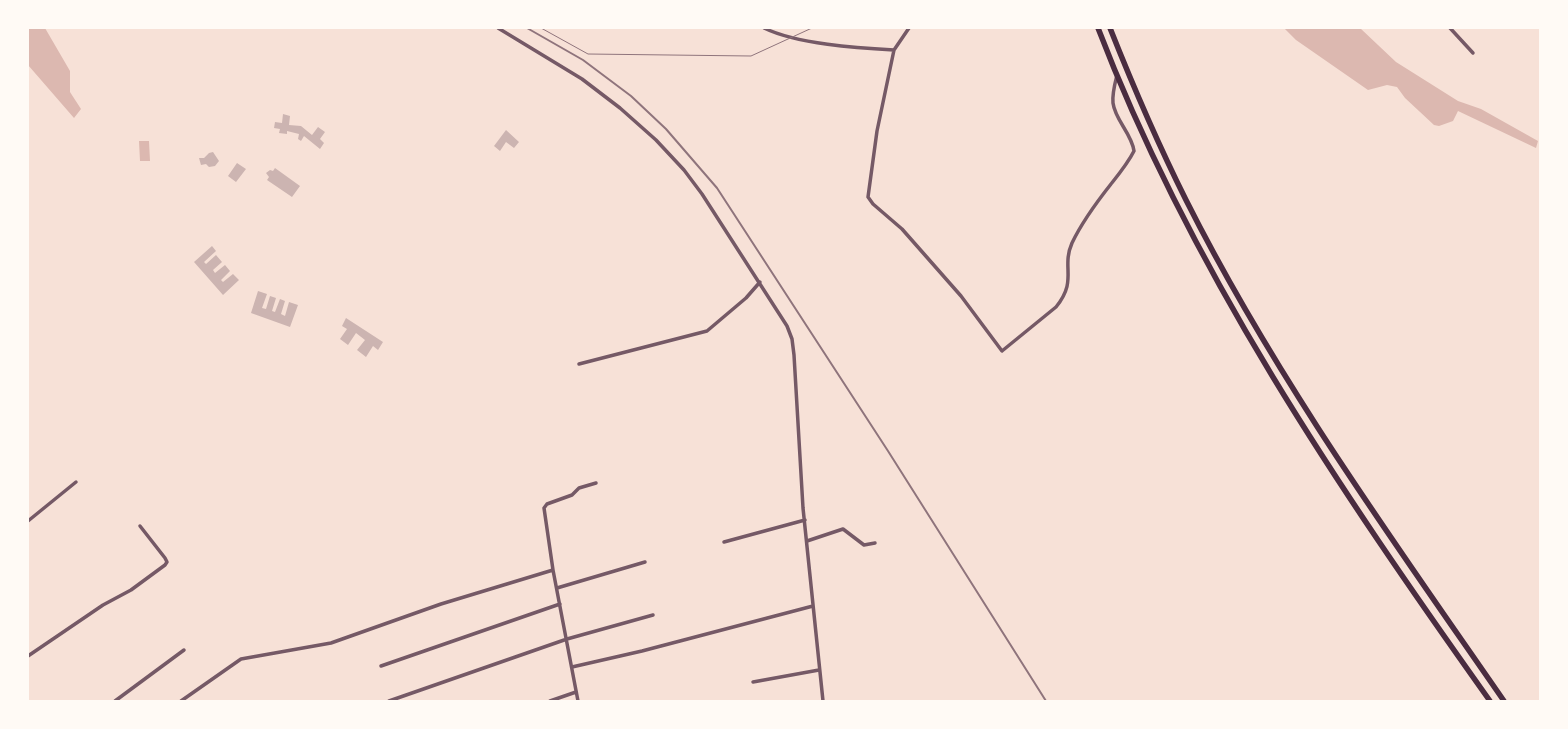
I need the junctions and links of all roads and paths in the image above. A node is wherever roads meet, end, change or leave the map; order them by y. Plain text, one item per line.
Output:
1 (498, 28) edge
2 (764, 28) edge
3 (909, 28) edge
4 (1098, 28) edge
5 (1110, 28) edge
6 (1450, 28) edge
7 (894, 50) junction
8 (1473, 52) dead end
9 (1117, 75) junction
10 (760, 282) junction
11 (578, 364) dead end
12 (76, 482) dead end
13 (596, 483) dead end
14 (805, 520) junction
15 (28, 521) edge
16 (140, 526) dead end
17 (807, 541) junction
18 (724, 542) dead end
19 (875, 543) dead end
20 (645, 562) dead end
21 (554, 570) junction
22 (557, 588) junction
23 (560, 604) junction
24 (813, 606) junction
25 (654, 615) dead end
26 (567, 639) junction
27 (184, 650) dead end
28 (28, 656) edge
29 (381, 666) dead end
30 (572, 666) junction
31 (819, 670) junction
32 (753, 682) dead end
33 (576, 692) junction
34 (115, 701) edge
35 (181, 701) edge
36 (389, 701) edge
37 (550, 701) edge
38 (578, 701) edge
39 (823, 701) edge
40 (1490, 701) edge
41 (1504, 701) edge

1 - 10 street
2 - 7 street
3 - 7 street
4 - 9 highway
5 - 41 highway
6 - 8 street
7 - 9 street
9 - 40 highway
10 - 11 street
10 - 14 street
12 - 15 street
13 - 21 street
14 - 17 street
14 - 18 street
16 - 28 street
17 - 19 street
17 - 24 street
20 - 22 street
21 - 22 street
21 - 35 street
22 - 23 street
23 - 26 street
23 - 29 street
24 - 30 street
24 - 31 street
25 - 26 street
26 - 30 street
26 - 36 street
27 - 34 street
30 - 33 street
31 - 32 street
31 - 39 street
33 - 37 street
33 - 38 street

